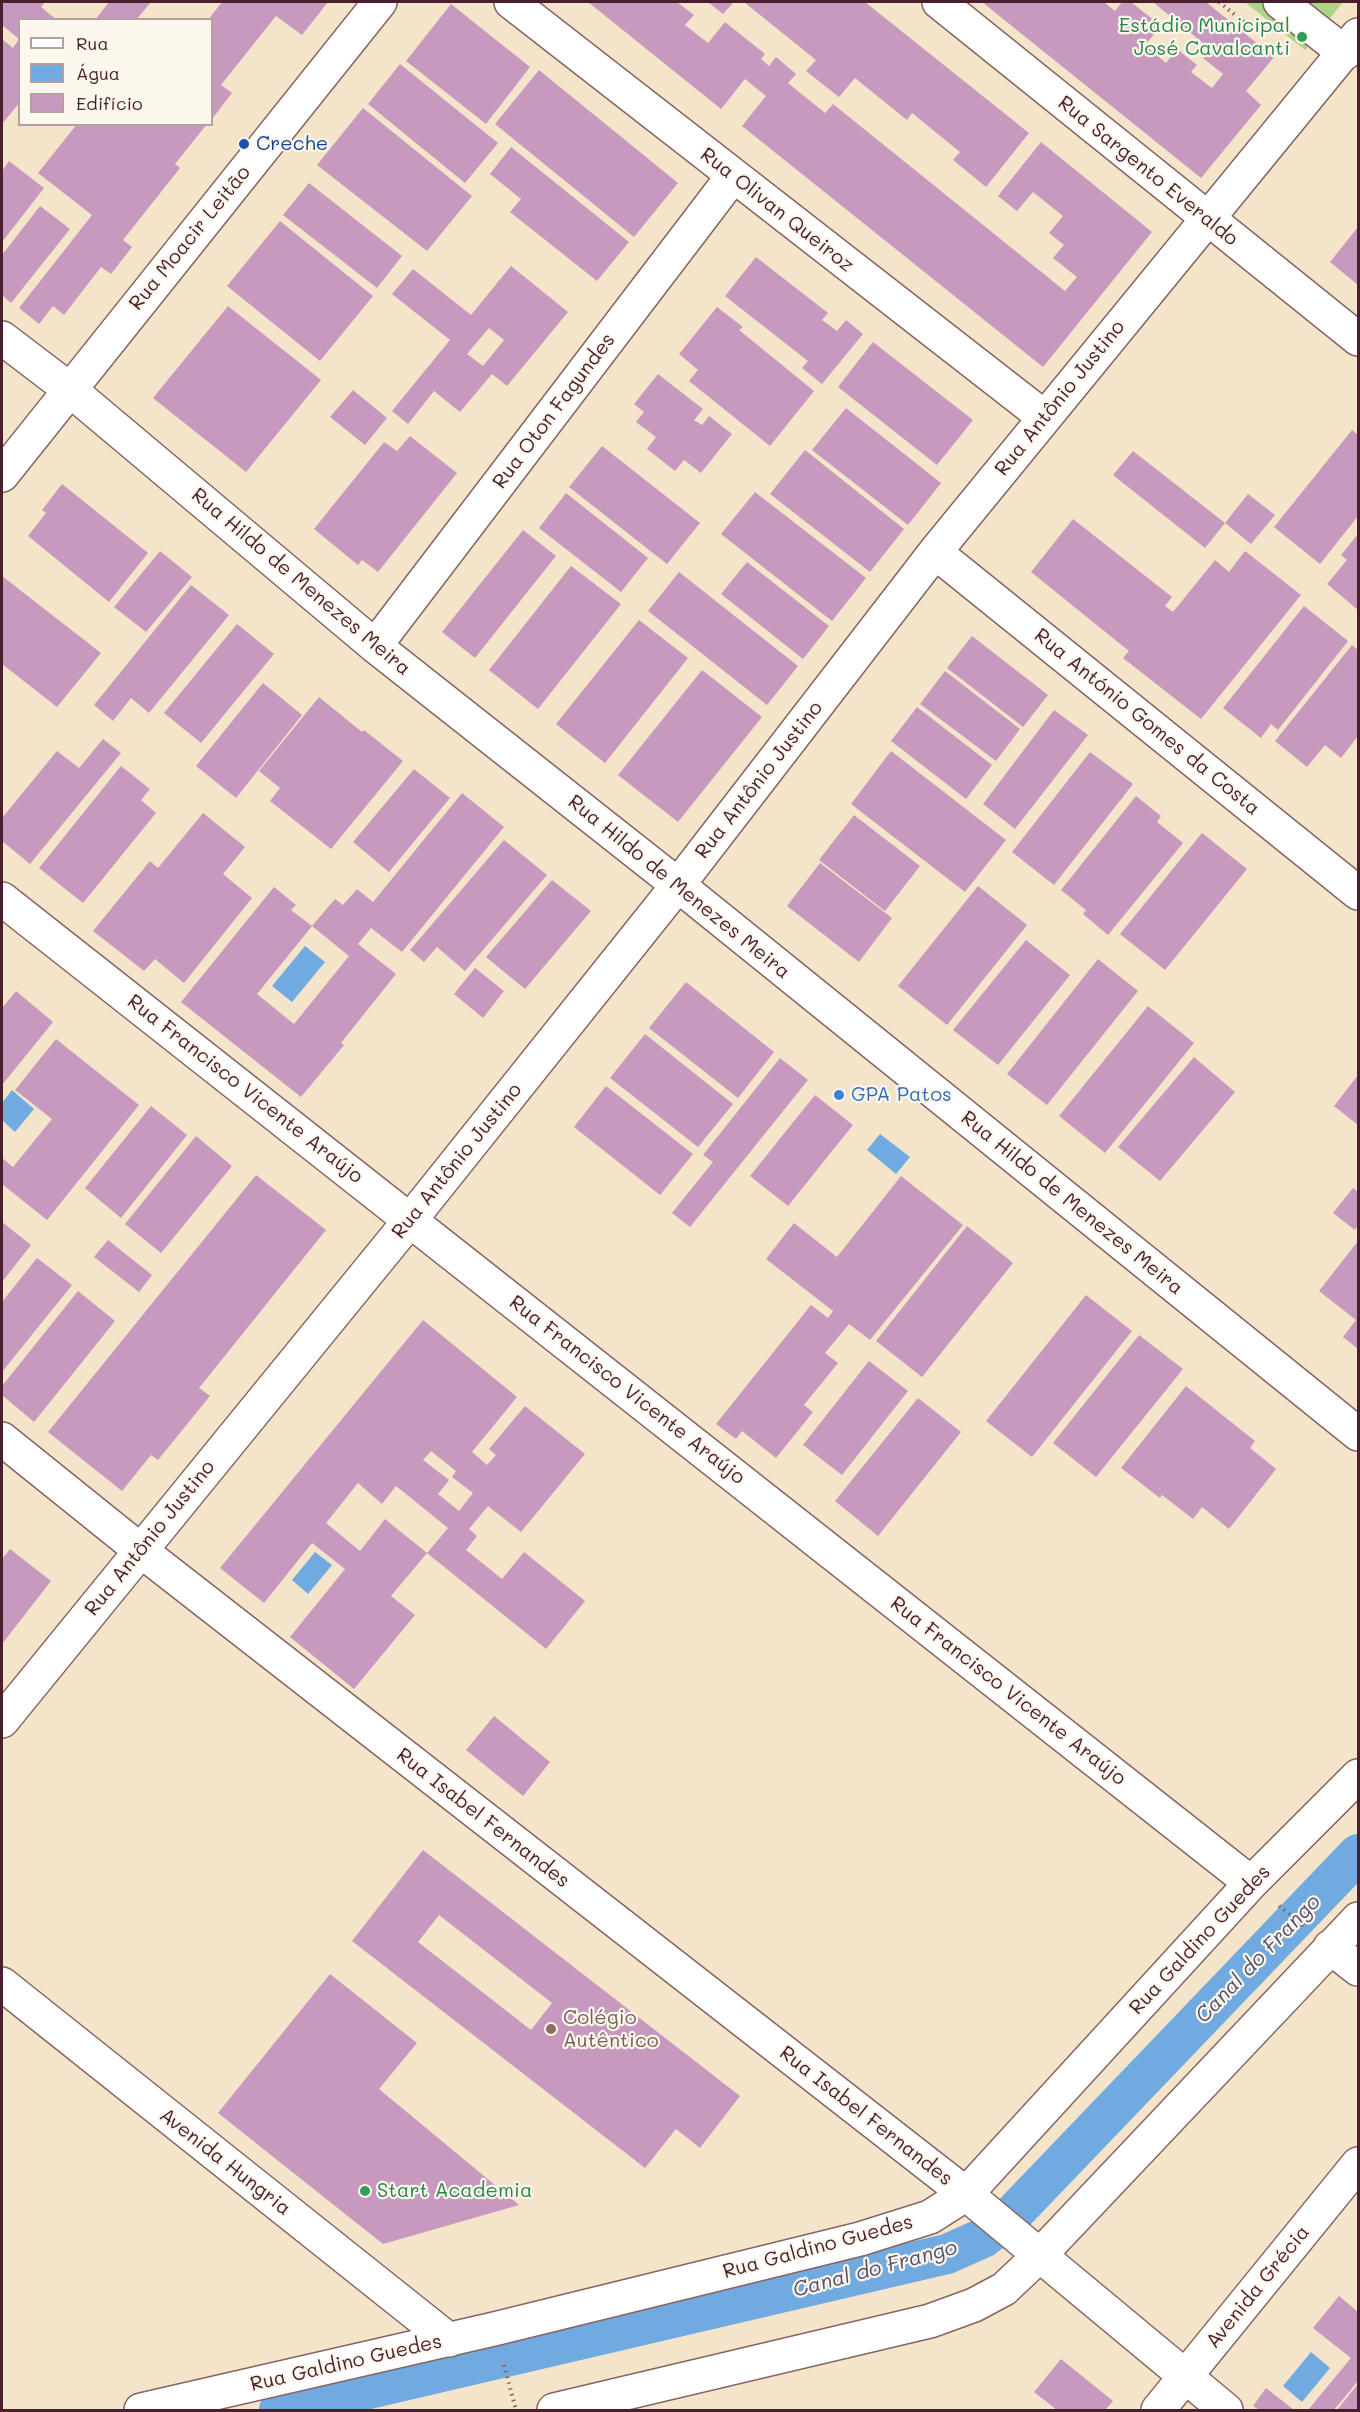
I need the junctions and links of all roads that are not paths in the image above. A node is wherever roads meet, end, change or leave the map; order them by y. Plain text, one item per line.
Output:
1 (380, 2) edge
2 (511, 2) edge
3 (939, 2) edge
4 (1280, 2) edge
5 (1352, 44) edge
6 (733, 176) junction
7 (1208, 219) junction
8 (2, 338) edge
9 (1359, 339) edge
10 (69, 388) junction
11 (1044, 417) junction
12 (2, 475) edge
13 (935, 552) junction
14 (375, 646) junction
15 (678, 885) junction
16 (1359, 892) edge
17 (2, 898) edge
18 (411, 1219) junction
19 (1359, 1434) edge
20 (2, 1439) edge
21 (140, 1550) junction
22 (2, 1721) edge
23 (1359, 1776) edge
24 (1251, 1883) junction
25 (1359, 1919) edge
26 (1330, 1947) junction
27 (1359, 1970) edge
28 (2, 1984) edge
29 (1359, 2164) edge
30 (966, 2194) junction
31 (1039, 2256) junction
32 (449, 2340) junction
33 (1184, 2377) junction
34 (141, 2410) edge
35 (554, 2410) edge
36 (1158, 2410) edge
37 (1226, 2410) edge

1 - 10 street, Rua Moacir Leitão
2 - 6 street, Rua Olivan Queiroz
3 - 7 street, Rua Sargento Everaldo
4 - 5 street
5 - 7 street, Rua Antônio Justino
6 - 11 street, Rua Olivan Queiroz
6 - 14 street, Rua Oton Fagundes
7 - 9 street, Rua Sargento Everaldo
7 - 11 street, Rua Antônio Justino
8 - 10 street, Rua Hildo de Menezes Meira
10 - 12 street, Rua Moacir Leitão
10 - 14 street, Rua Hildo de Menezes Meira
11 - 13 street, Rua Antônio Justino
13 - 15 street, Rua Antônio Justino
13 - 16 street, Rua António Gomes da Costa
14 - 15 street, Rua Hildo de Menezes Meira
15 - 18 street, Rua Antônio Justino
15 - 19 street, Rua Hildo de Menezes Meira
17 - 18 street, Rua Francisco Vicente Araújo
18 - 21 street, Rua Antônio Justino
18 - 24 street, Rua Francisco Vicente Araújo
20 - 21 street, Rua Isabel Fernandes
21 - 22 street, Rua Antônio Justino
21 - 30 street, Rua Isabel Fernandes
23 - 24 street, Rua Galdino Guedes
24 - 30 street, Rua Galdino Guedes
25 - 26 street
26 - 27 street
26 - 31 street
28 - 32 street, Avenida Hungria
29 - 33 street, Avenida Grécia
30 - 31 street, Rua Isabel Fernandes
30 - 32 street, Rua Galdino Guedes
31 - 33 street, Rua Isabel Fernandes
31 - 35 street
32 - 34 street, Rua Galdino Guedes
33 - 36 street, Avenida Grécia
33 - 37 street, Rua Isabel Fernandes

